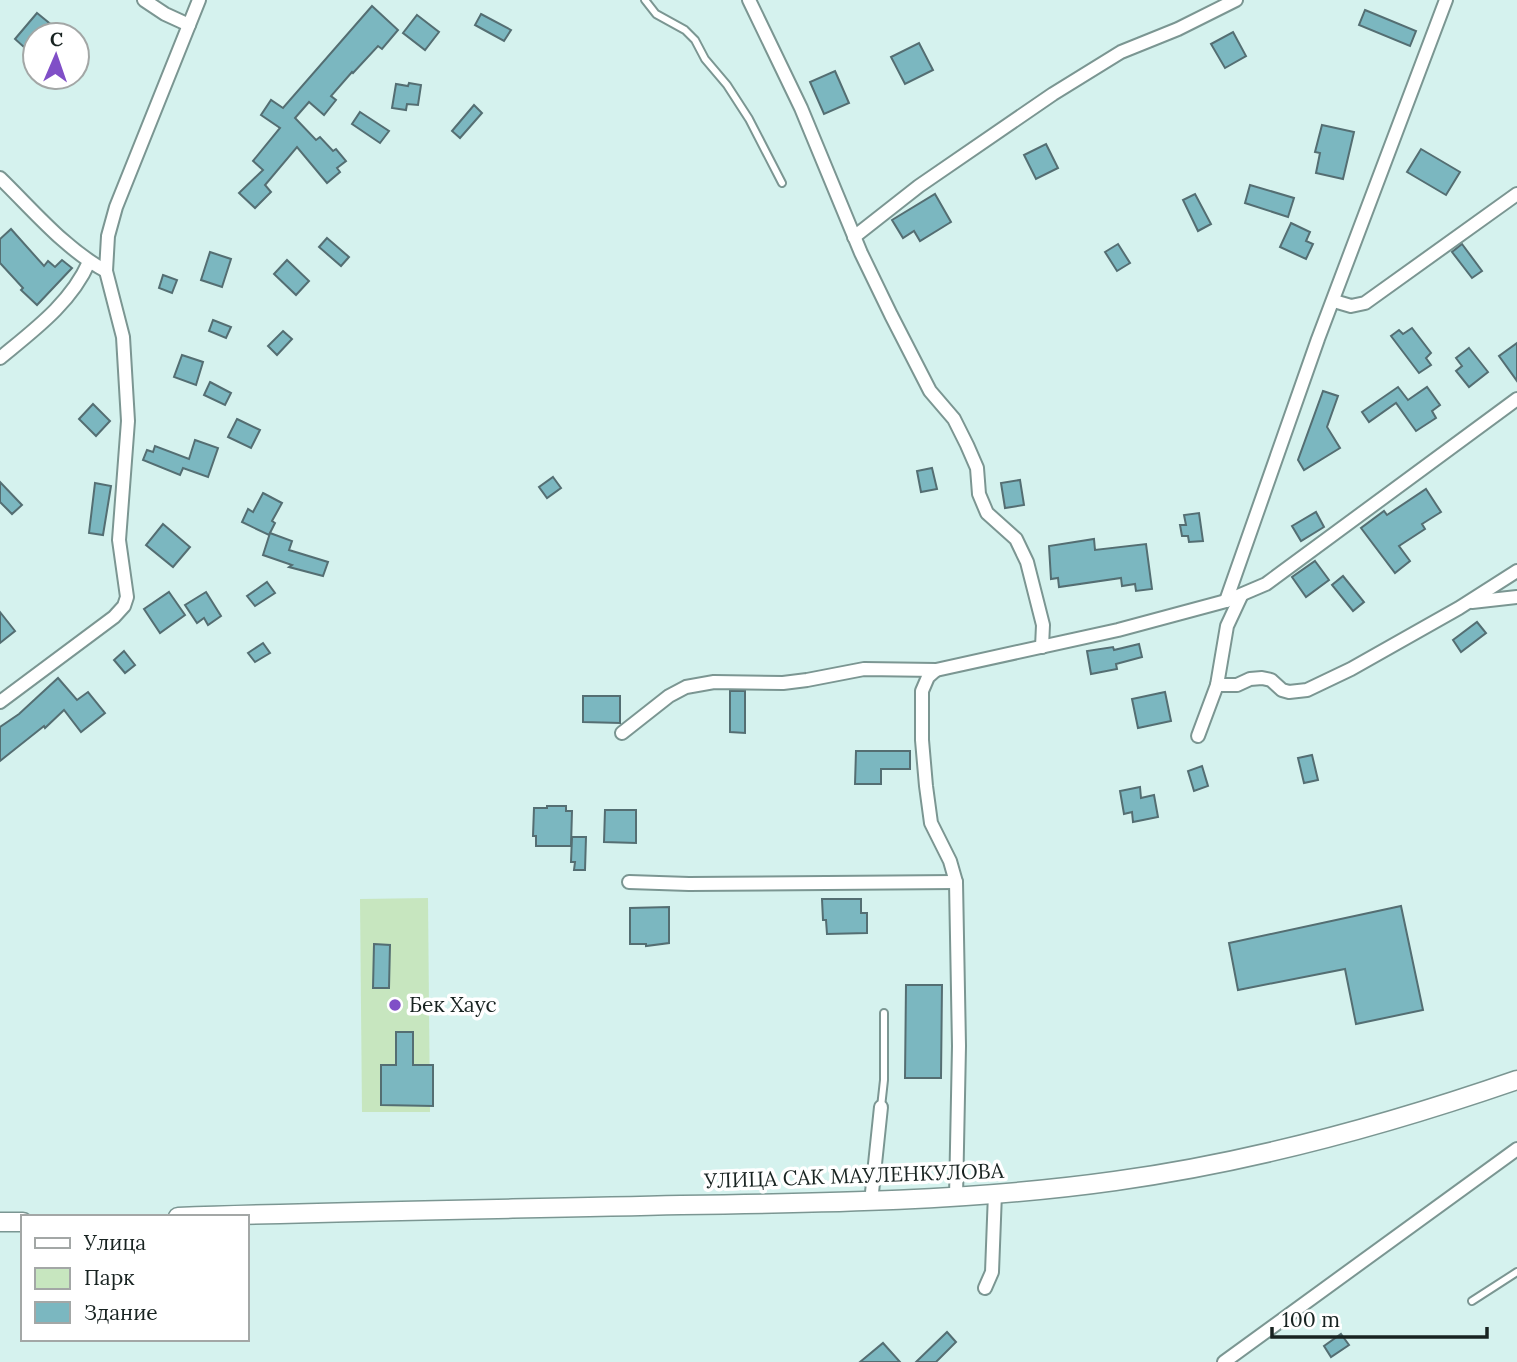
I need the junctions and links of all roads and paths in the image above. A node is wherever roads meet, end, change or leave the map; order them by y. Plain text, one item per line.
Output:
1 (144, 0) edge
2 (199, 0) edge
3 (645, 0) edge
4 (749, 0) edge
5 (1236, 0) edge
6 (1446, 0) edge
7 (189, 25) junction
8 (0, 178) edge
9 (782, 183) dead end
10 (1517, 194) edge
11 (854, 237) junction
12 (89, 262) junction
13 (106, 271) junction
14 (1334, 301) junction
15 (0, 358) edge
16 (1517, 399) edge
17 (1517, 571) edge
18 (1241, 596) junction
19 (1517, 597) edge
20 (1226, 601) junction
21 (1468, 602) junction
22 (1042, 647) junction
23 (936, 670) junction
24 (1217, 685) junction
25 (0, 702) edge
26 (622, 733) dead end
27 (1198, 736) dead end
28 (629, 882) dead end
29 (956, 882) junction
30 (884, 1013) dead end
31 (1517, 1080) edge
32 (881, 1107) joint
33 (1517, 1149) edge
34 (995, 1193) junction
35 (956, 1197) junction
36 (871, 1202) junction
37 (248, 1215) edge
38 (0, 1222) edge
39 (21, 1222) edge
40 (1517, 1272) edge
41 (985, 1288) dead end
42 (1472, 1301) dead end
43 (1224, 1362) edge

1 - 7 street
2 - 7 street
3 - 9 lane
4 - 11 street
5 - 11 street
6 - 14 street
7 - 13 street
8 - 12 street
10 - 14 street
11 - 22 street
12 - 13 street
12 - 15 street
13 - 25 street
14 - 20 street
16 - 18 street
17 - 21 street
18 - 20 street
18 - 24 street
19 - 21 street
20 - 22 street
21 - 24 street
22 - 23 street
23 - 26 street
23 - 29 street
24 - 27 street
28 - 29 street
29 - 35 street
30 - 32 lane
31 - 34 main road, УЛИЦА САК МАУЛЕНКУЛОВА
32 - 36 street
33 - 43 street
34 - 35 main road, УЛИЦА САК МАУЛЕНКУЛОВА
34 - 41 street
35 - 36 main road, УЛИЦА САК МАУЛЕНКУЛОВА
36 - 37 main road, УЛИЦА САК МАУЛЕНКУЛОВА
38 - 39 main road
40 - 42 lane

